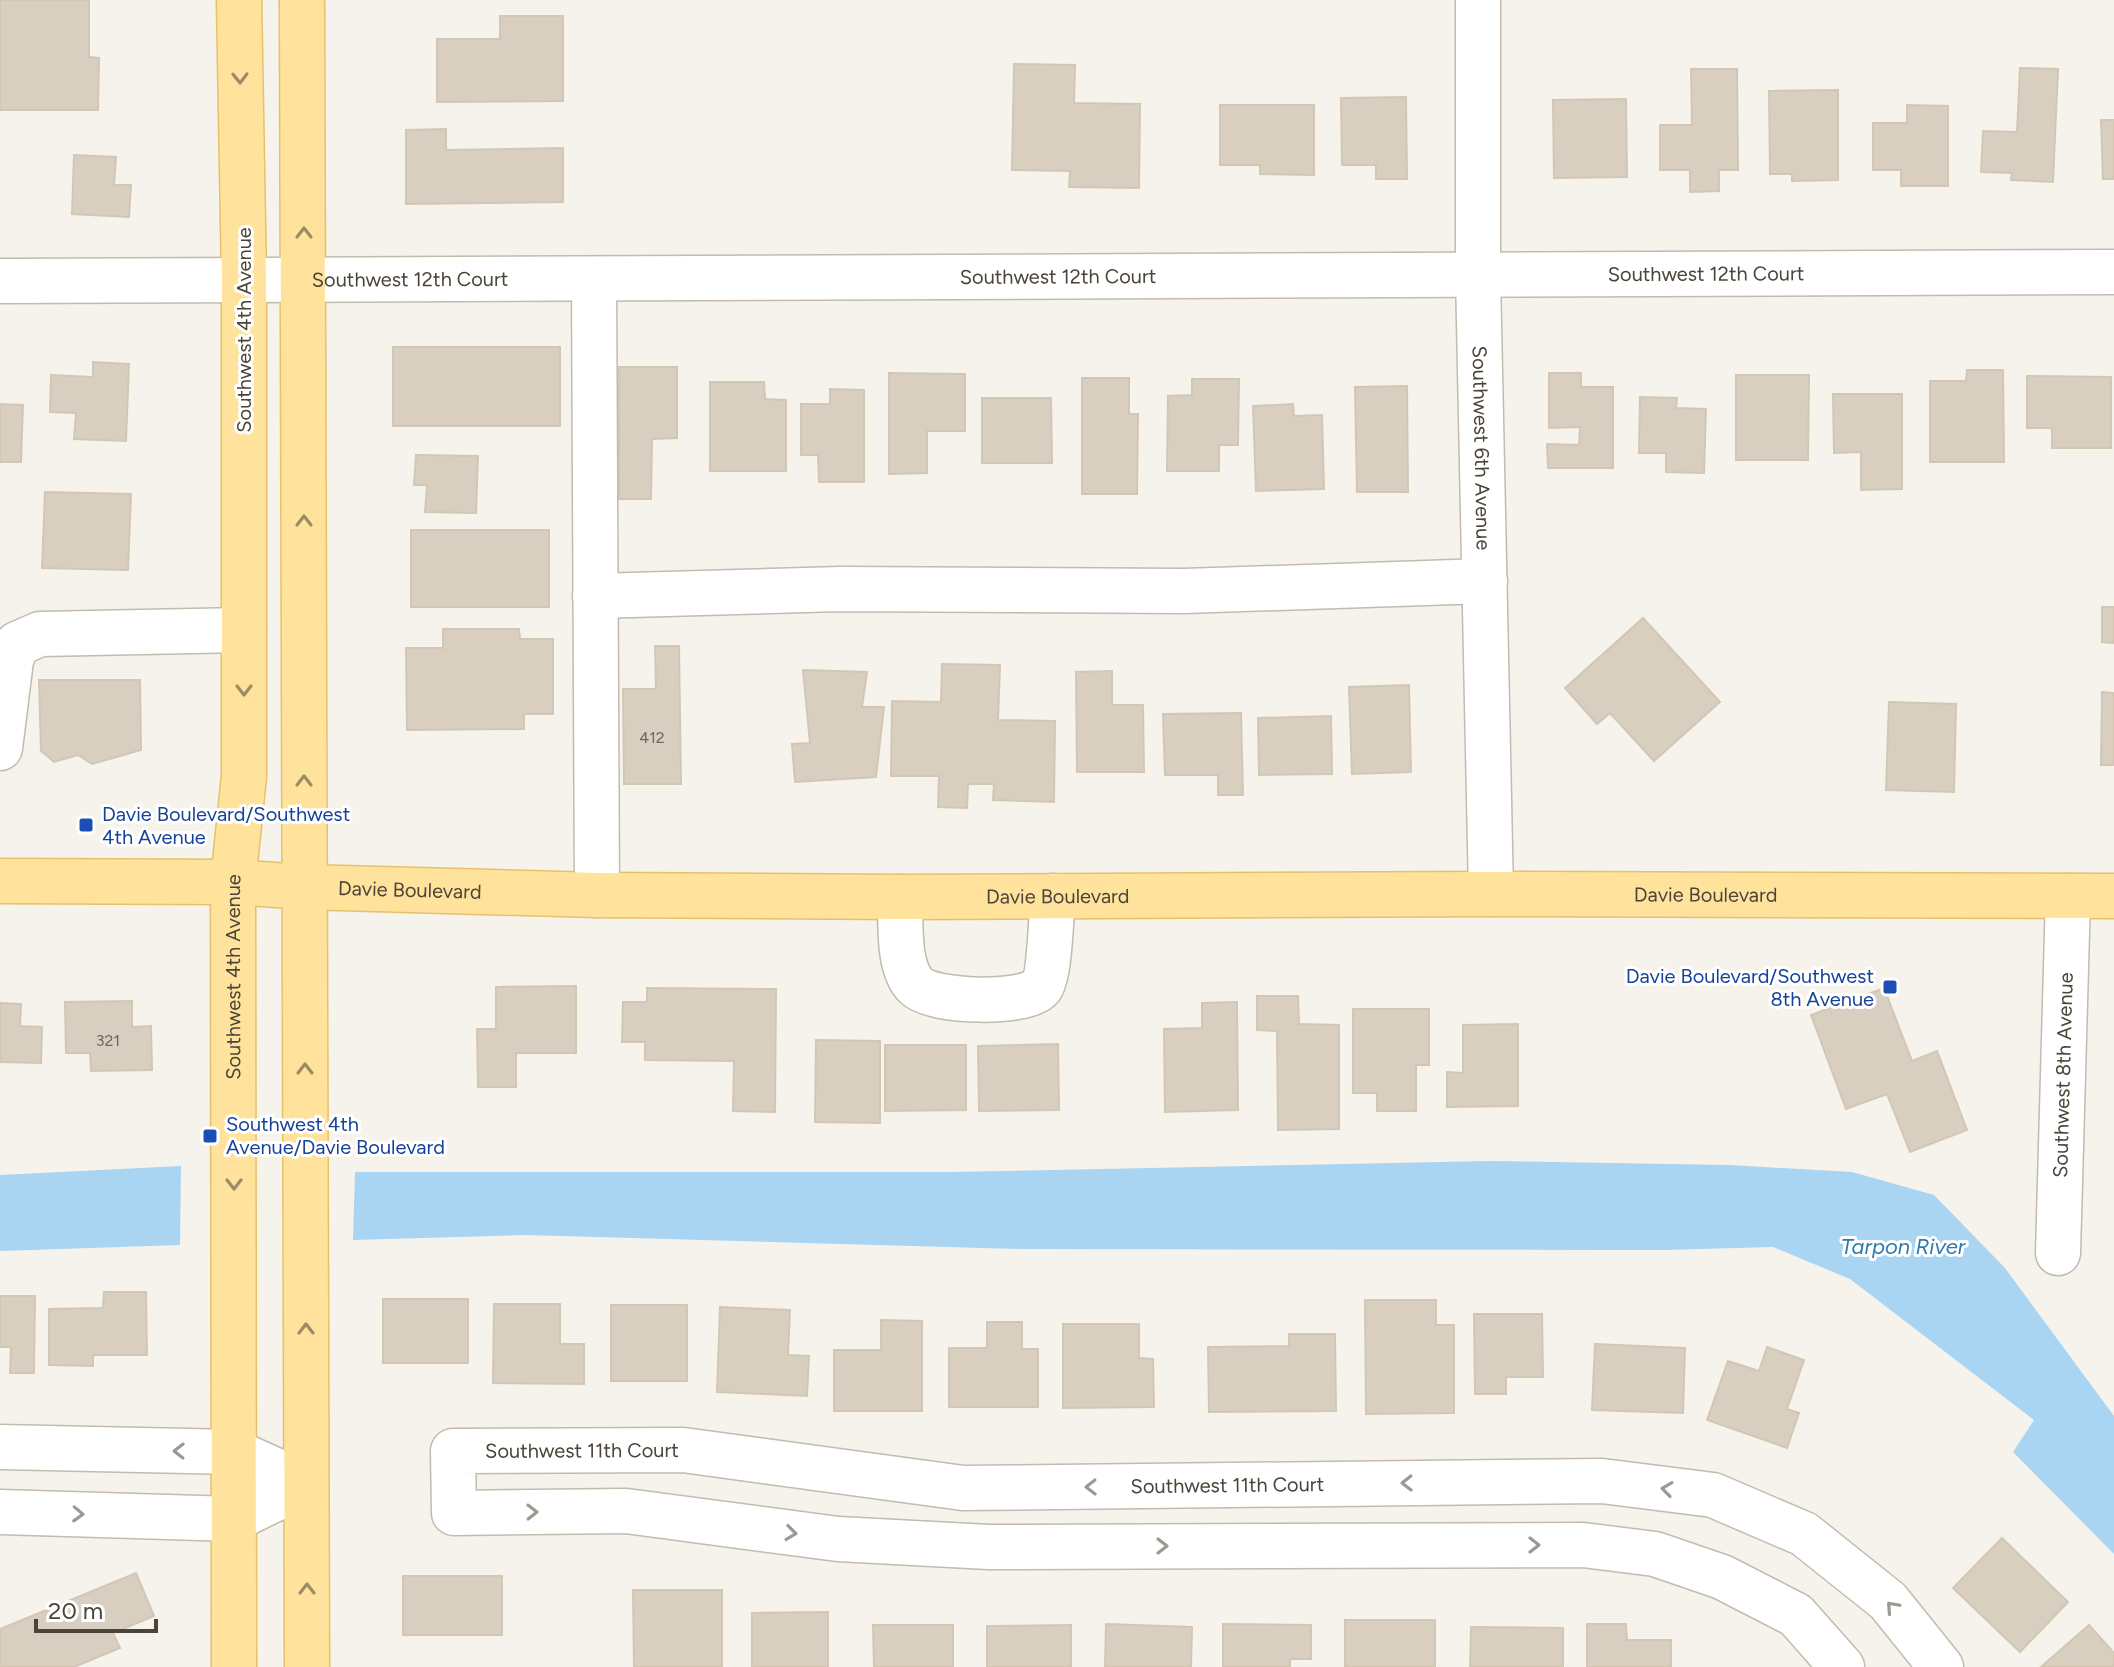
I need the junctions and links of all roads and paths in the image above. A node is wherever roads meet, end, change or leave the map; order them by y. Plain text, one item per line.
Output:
1 (239, 0) edge
2 (302, 0) edge
3 (1478, 0) edge
4 (2114, 272) edge
5 (1478, 275) junction
6 (594, 279) junction
7 (244, 280) junction
8 (304, 280) junction
9 (0, 281) edge
10 (1485, 581) junction
11 (595, 596) junction
12 (244, 630) junction
13 (0, 748) edge
14 (0, 881) edge
15 (233, 882) junction
16 (304, 887) junction
17 (1491, 894) junction
18 (597, 895) junction
19 (1053, 896) junction
20 (2068, 896) junction
21 (2114, 896) edge
22 (900, 897) junction
23 (2058, 1253) dead end
24 (0, 1447) edge
25 (235, 1452) junction
26 (1474, 1482) junction
27 (306, 1484) junction
28 (0, 1512) edge
29 (234, 1519) junction
30 (1474, 1545) junction
31 (234, 1667) edge
32 (307, 1667) edge
33 (1842, 1667) edge
34 (1941, 1667) edge

1 -> 7 main road, Southwest 4th Avenue
8 -> 2 main road
3 - 5 street, Southwest 6th Avenue
4 - 5 street, Southwest 12th Court
5 - 6 street, Southwest 12th Court
5 - 10 street, Southwest 6th Avenue
6 - 8 street, Southwest 12th Court
6 - 11 street
7 - 8 street, Southwest 12th Court
7 - 9 street, Southwest 12th Court
7 - 12 main road, Southwest 4th Avenue
16 -> 8 main road
10 - 11 street
10 - 17 street, Southwest 6th Avenue
11 - 18 street
12 - 13 street
12 -> 15 main road, Southwest 4th Avenue
14 - 15 main road, Davie Boulevard
15 - 16 main road, Davie Boulevard
15 -> 25 main road, Southwest 4th Avenue
16 - 18 main road, Davie Boulevard
27 -> 16 main road
17 - 19 main road, Davie Boulevard
17 - 20 main road, Davie Boulevard
18 - 22 main road, Davie Boulevard
19 - 22 main road, Davie Boulevard
19 - 22 street
20 - 21 main road, Davie Boulevard
20 - 23 street, Southwest 8th Avenue
25 -> 24 street
25 - 27 street
25 - 29 main road, Southwest 4th Avenue
26 - 30 street
26 -> 30 street, Southwest 11th Court
34 -> 26 street, Southwest 11th Court
27 - 29 street
32 -> 27 main road
28 -> 29 street
29 - 31 main road, Southwest 4th Avenue
30 -> 33 street

